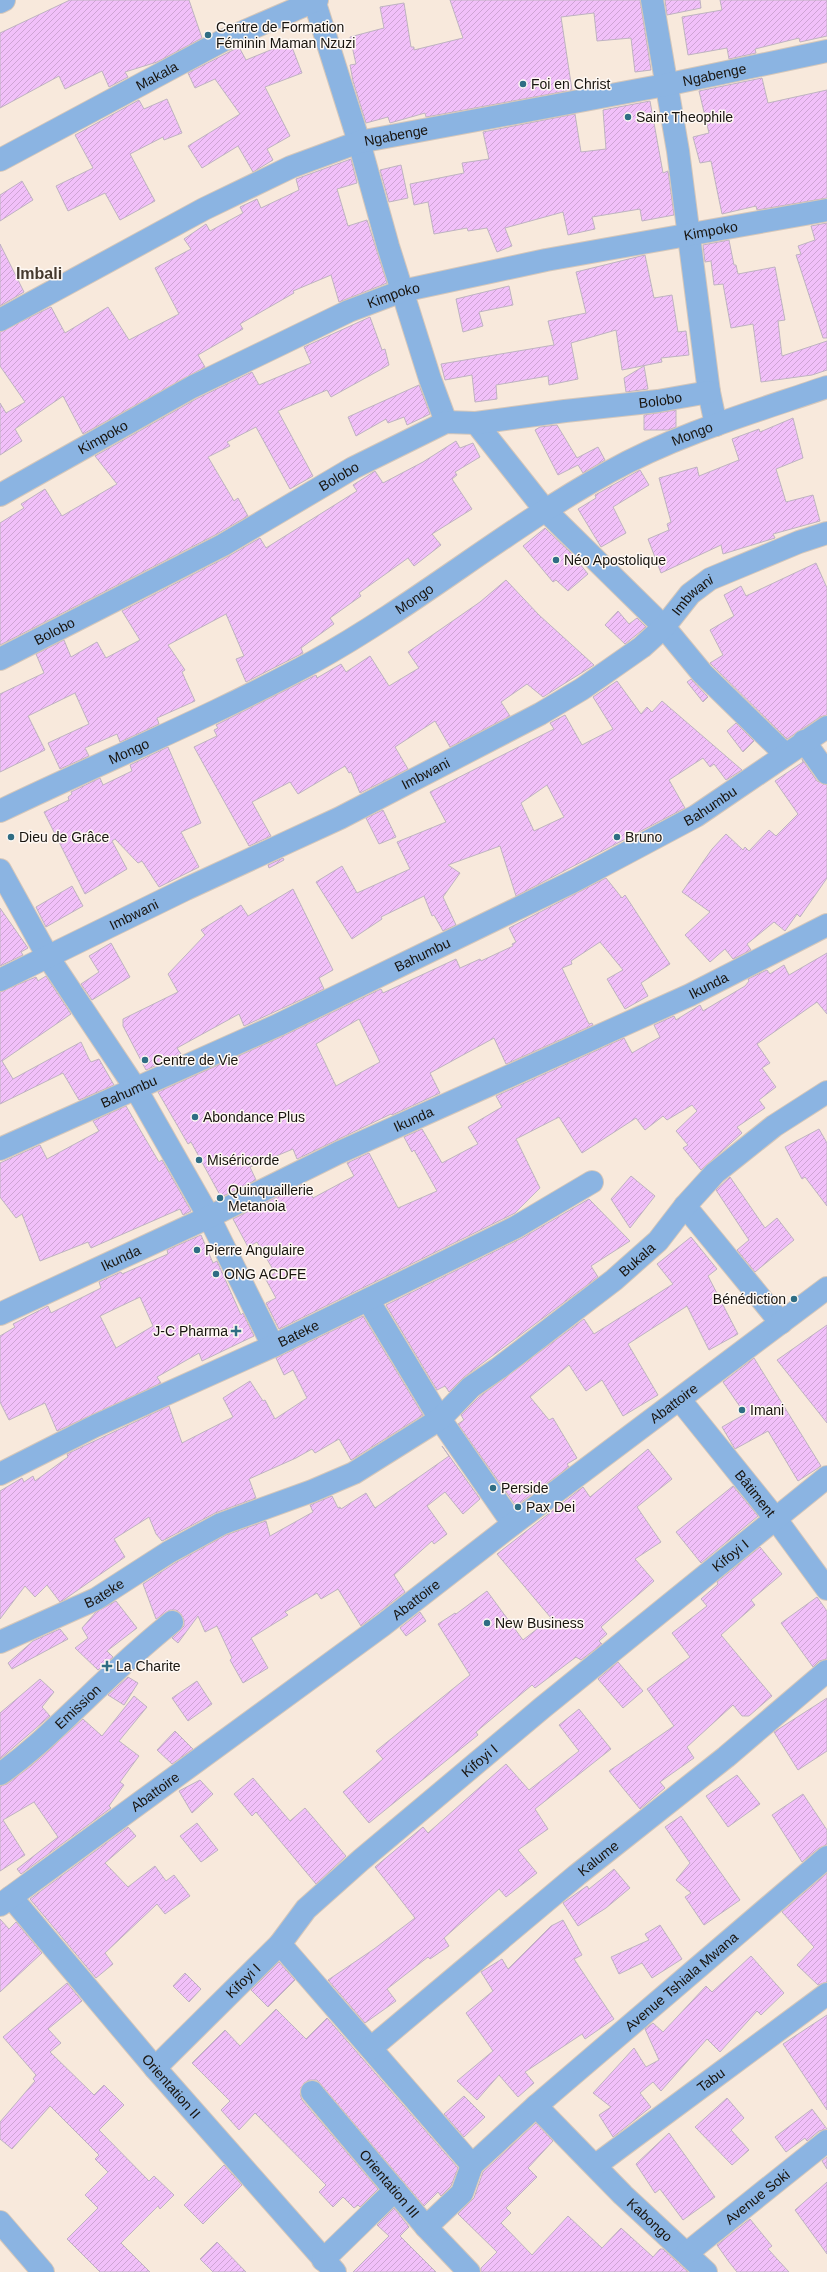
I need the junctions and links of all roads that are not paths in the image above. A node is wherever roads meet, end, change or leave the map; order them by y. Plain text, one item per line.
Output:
1 (4, 0) edge
2 (315, 0) edge
3 (652, 0) edge
4 (0, 2) edge
5 (827, 50) edge
6 (665, 84) junction
7 (359, 142) junction
8 (0, 160) edge
9 (827, 210) edge
10 (688, 235) junction
11 (402, 291) junction
12 (0, 320) edge
13 (827, 387) edge
14 (709, 392) junction
15 (446, 422) junction
16 (476, 424) junction
17 (716, 425) junction
18 (0, 495) edge
19 (545, 510) junction
20 (827, 533) edge
21 (664, 626) junction
22 (0, 659) edge
23 (827, 726) edge
24 (804, 741) junction
25 (785, 754) junction
26 (827, 773) edge
27 (0, 811) edge
28 (0, 870) edge
29 (827, 925) edge
30 (48, 957) junction
31 (0, 980) edge
32 (136, 1089) junction
33 (827, 1092) edge
34 (0, 1149) edge
35 (592, 1182) dead end
36 (685, 1206) junction
37 (209, 1217) junction
38 (827, 1288) edge
39 (368, 1300) junction
40 (0, 1314) edge
41 (781, 1323) junction
42 (273, 1346) junction
43 (680, 1400) junction
44 (440, 1420) junction
45 (0, 1474) edge
46 (827, 1477) edge
47 (775, 1518) junction
48 (513, 1524) junction
49 (827, 1589) edge
50 (172, 1622) dead end
51 (0, 1642) edge
52 (827, 1670) edge
53 (0, 1774) edge
54 (827, 1857) edge
55 (5, 1901) edge
56 (280, 1944) junction
57 (827, 1994) edge
58 (371, 2048) junction
59 (155, 2068) junction
60 (312, 2092) dead end
61 (536, 2106) junction
62 (827, 2141) edge
63 (596, 2165) junction
64 (472, 2166) junction
65 (395, 2190) junction
66 (0, 2222) edge
67 (426, 2227) junction
68 (687, 2253) junction
69 (329, 2266) edge
70 (43, 2272) edge
71 (469, 2272) edge
72 (706, 2272) edge

1 - 4 street
2 - 7 street
2 - 8 street, Makala
3 - 6 street
5 - 6 street, Ngabenge
6 - 7 street, Ngabenge
6 - 10 street
7 - 11 street
7 - 12 street, Ngabenge
9 - 10 street, Kimpoko
10 - 11 street, Kimpoko
10 - 14 street
11 - 15 street
11 - 18 street, Kimpoko
13 - 17 street, Mongo
14 - 16 street, Bolobo
14 - 17 street
15 - 16 street, Bolobo
15 - 22 street, Bolobo
16 - 19 street
17 - 19 street, Mongo
19 - 21 street
19 - 27 street, Mongo
20 - 21 street, Imbwani
21 - 25 street
21 - 30 street, Imbwani
23 - 24 street, Bahumbu
24 - 25 street, Bahumbu
24 - 26 street
25 - 32 street, Bahumbu
28 - 30 street
29 - 37 street, Ikunda
30 - 31 street, Imbwani
30 - 32 street
32 - 34 street, Bahumbu
32 - 37 street
33 - 36 street, Bukala
35 - 39 street, Bateke
36 - 41 street
36 - 44 street, Bukala
37 - 40 street, Ikunda
37 - 42 street
38 - 41 street, Abattoire
39 - 42 street, Bateke
39 - 44 street
41 - 43 street, Abattoire
42 - 45 street, Bateke
43 - 47 street, Bâtiment
43 - 48 street, Abattoire
44 - 48 street
44 - 51 street, Bateke
46 - 47 street, Kifoyi I
47 - 49 street, Bâtiment
47 - 56 street, Kifoyi I
48 - 55 street, Abattoire
50 - 53 street, Emission
52 - 58 street, Kalume
54 - 61 street, Avenue Tshiala Mwana
55 - 59 street, Orientation II
56 - 58 street
56 - 59 street, Kifoyi I
57 - 63 street, Tabu
58 - 64 street
59 - 69 street, Orientation II
60 - 65 street, Orientation III
61 - 63 street, Kabongo
61 - 64 street, Avenue Tshiala Mwana
62 - 68 street, Avenue Soki
63 - 68 street, Kabongo
64 - 67 street
65 - 67 street, Orientation III
65 - 69 street
66 - 70 street
67 - 71 street, Orientation III
68 - 72 street, Kabongo

